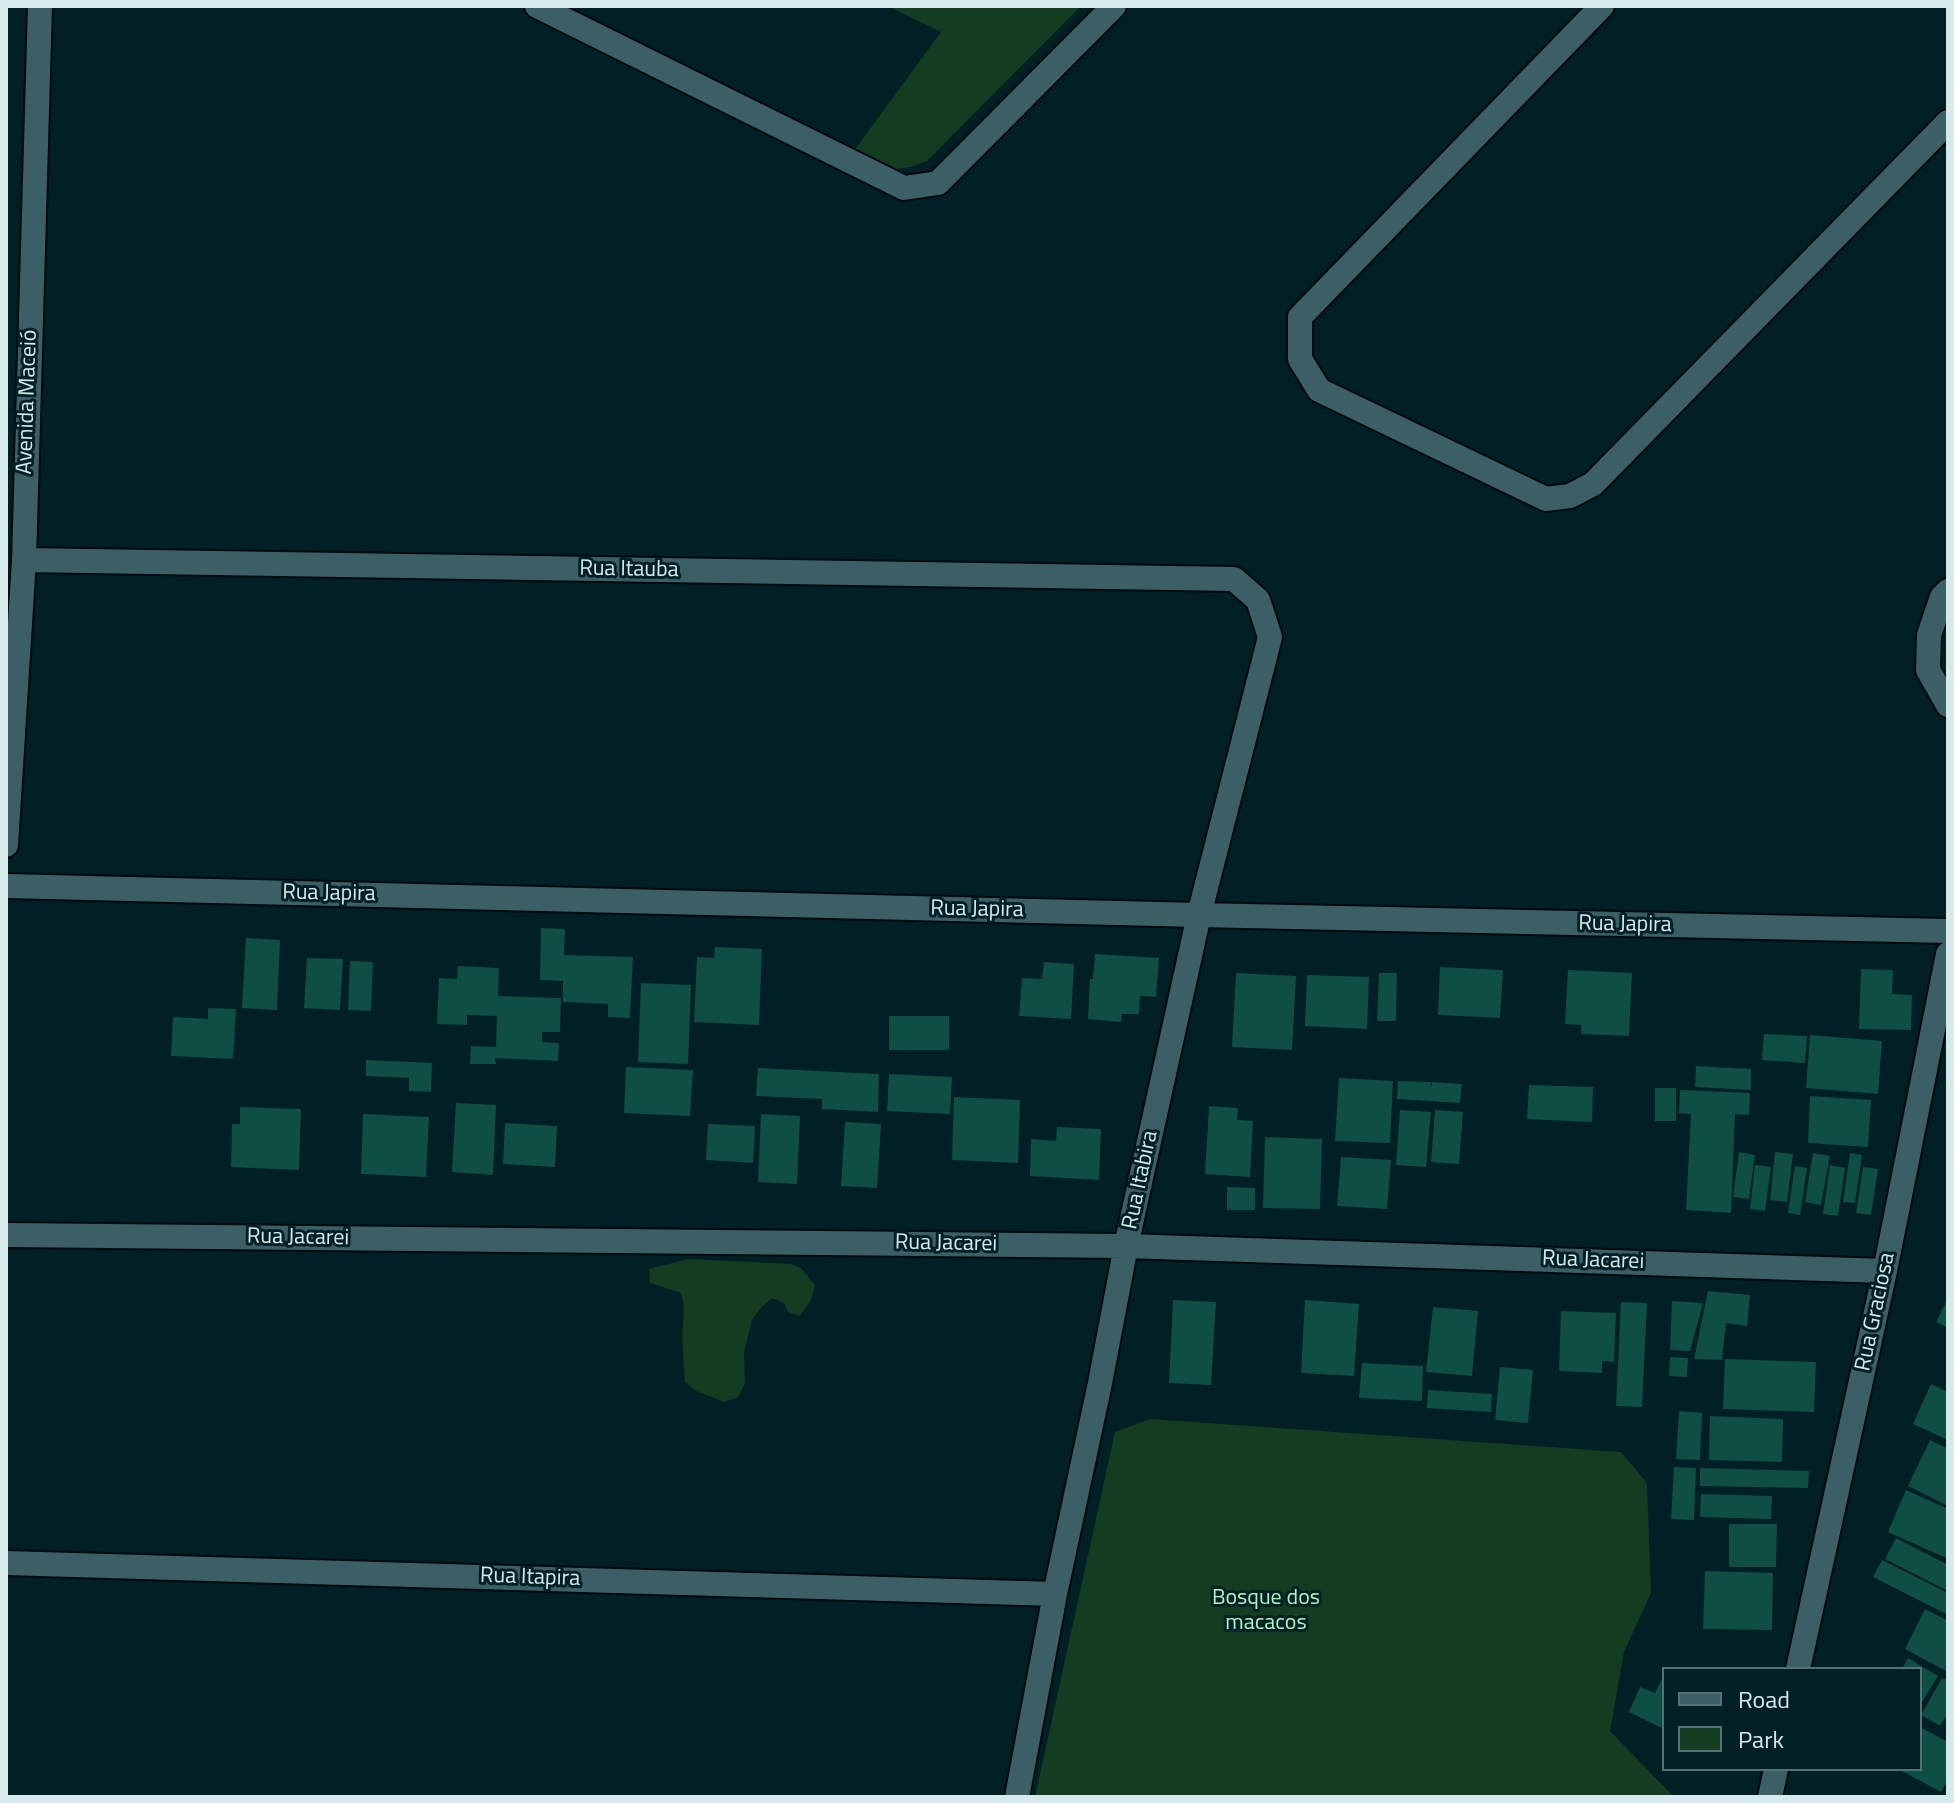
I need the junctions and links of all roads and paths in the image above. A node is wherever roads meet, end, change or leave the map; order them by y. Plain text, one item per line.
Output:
1 (40, 6) edge
2 (537, 6) edge
3 (1114, 6) edge
4 (1602, 6) edge
5 (1948, 122) edge
6 (24, 560) junction
7 (1234, 579) joint
8 (1948, 591) edge
9 (1948, 705) edge
10 (6, 845) edge
11 (6, 886) edge
12 (1199, 915) junction
13 (1948, 931) edge
14 (1948, 954) edge
15 (6, 1235) edge
16 (1126, 1246) junction
17 (1885, 1271) junction
18 (6, 1563) edge
19 (1055, 1594) junction
20 (1798, 1667) edge
21 (1776, 1771) edge
22 (1017, 1797) edge
23 (1770, 1797) edge

1 - 6 street, Avenida Maceió
2 - 3 street
4 - 5 street
6 - 7 street, Rua Itauba
6 - 10 street, Avenida Maceió
7 - 12 street, Rua Itabira
8 - 9 street
11 - 12 street, Rua Japira
12 - 13 street, Rua Japira
12 - 16 street, Rua Itabira
14 - 17 street, Rua Graciosa
15 - 16 street, Rua Jacarei
16 - 17 street, Rua Jacarei
16 - 19 street, Rua Itabira
17 - 20 street, Rua Graciosa
18 - 19 street, Rua Itapira
19 - 22 street, Rua Itabira
21 - 23 street

